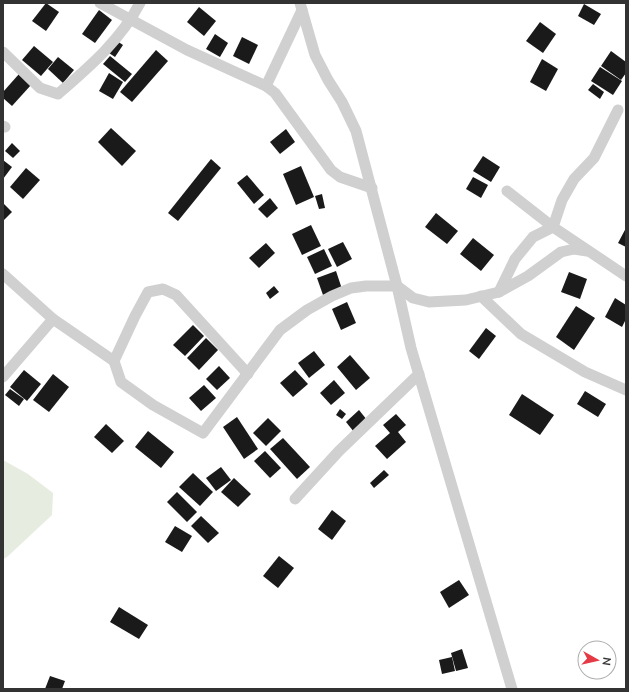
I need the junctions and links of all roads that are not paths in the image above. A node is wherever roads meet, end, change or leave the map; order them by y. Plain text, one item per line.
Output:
1 (100, 3) edge
2 (140, 3) edge
3 (301, 7) edge
4 (131, 20) junction
5 (3, 52) edge
6 (266, 86) junction
7 (618, 110) dead end
8 (372, 188) junction
9 (507, 191) dead end
10 (553, 227) junction
11 (587, 251) junction
12 (3, 274) edge
13 (626, 276) edge
14 (397, 286) junction
15 (499, 292) junction
16 (482, 296) junction
17 (53, 319) junction
18 (114, 361) junction
19 (248, 374) junction
20 (419, 374) junction
21 (3, 377) edge
22 (626, 390) edge
23 (295, 499) dead end
24 (512, 689) edge

1 - 4 street
2 - 4 street
3 - 6 street
3 - 8 street
4 - 5 street
4 - 6 street
6 - 8 street
7 - 10 street
8 - 14 street
9 - 10 street
10 - 11 street
10 - 15 street
11 - 13 street
11 - 15 street
12 - 17 street
14 - 16 street
14 - 19 street
14 - 20 street
15 - 16 street
16 - 22 street
17 - 18 street
17 - 21 street
18 - 19 street
18 - 19 street
20 - 23 street
20 - 24 street

